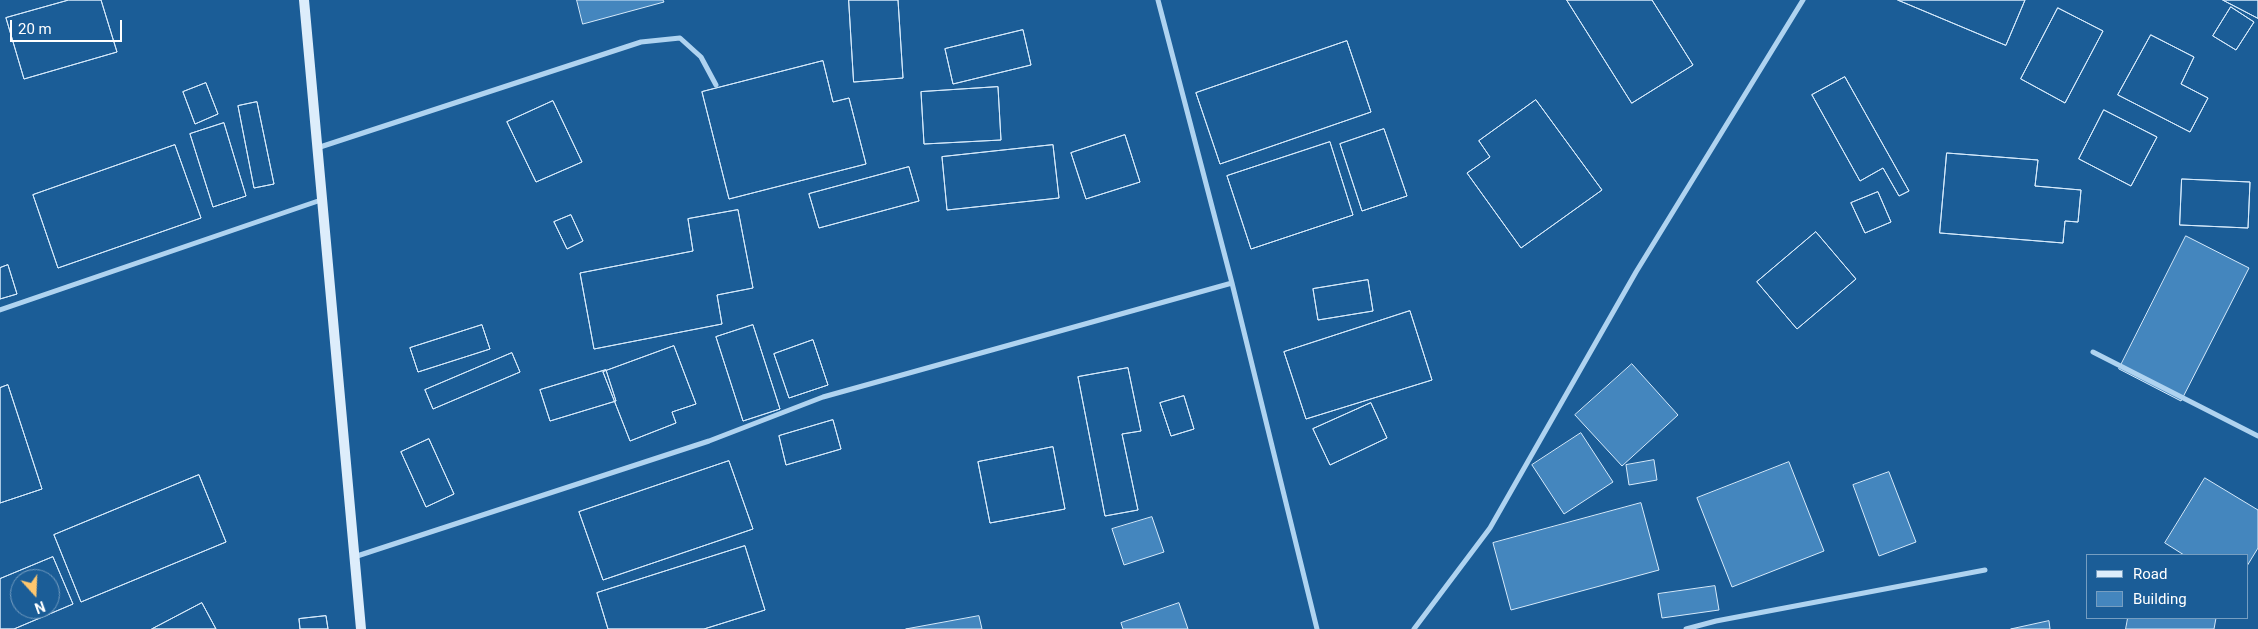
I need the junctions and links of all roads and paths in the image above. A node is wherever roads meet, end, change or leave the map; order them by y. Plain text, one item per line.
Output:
1 (304, 0) edge
2 (1158, 0) edge
3 (1803, 0) edge
4 (716, 85) dead end
5 (316, 148) junction
6 (321, 200) junction
7 (1232, 283) junction
8 (0, 310) edge
9 (2093, 352) dead end
10 (2258, 436) edge
11 (354, 557) junction
12 (1985, 570) dead end
13 (361, 629) edge
14 (1317, 629) edge
15 (1414, 629) edge
16 (1686, 629) edge

1 - 5 main road
2 - 7 street
3 - 15 street
4 - 5 street
5 - 6 main road
6 - 8 street
6 - 11 main road
7 - 11 street
7 - 14 street
9 - 10 street
11 - 13 main road
12 - 16 street

